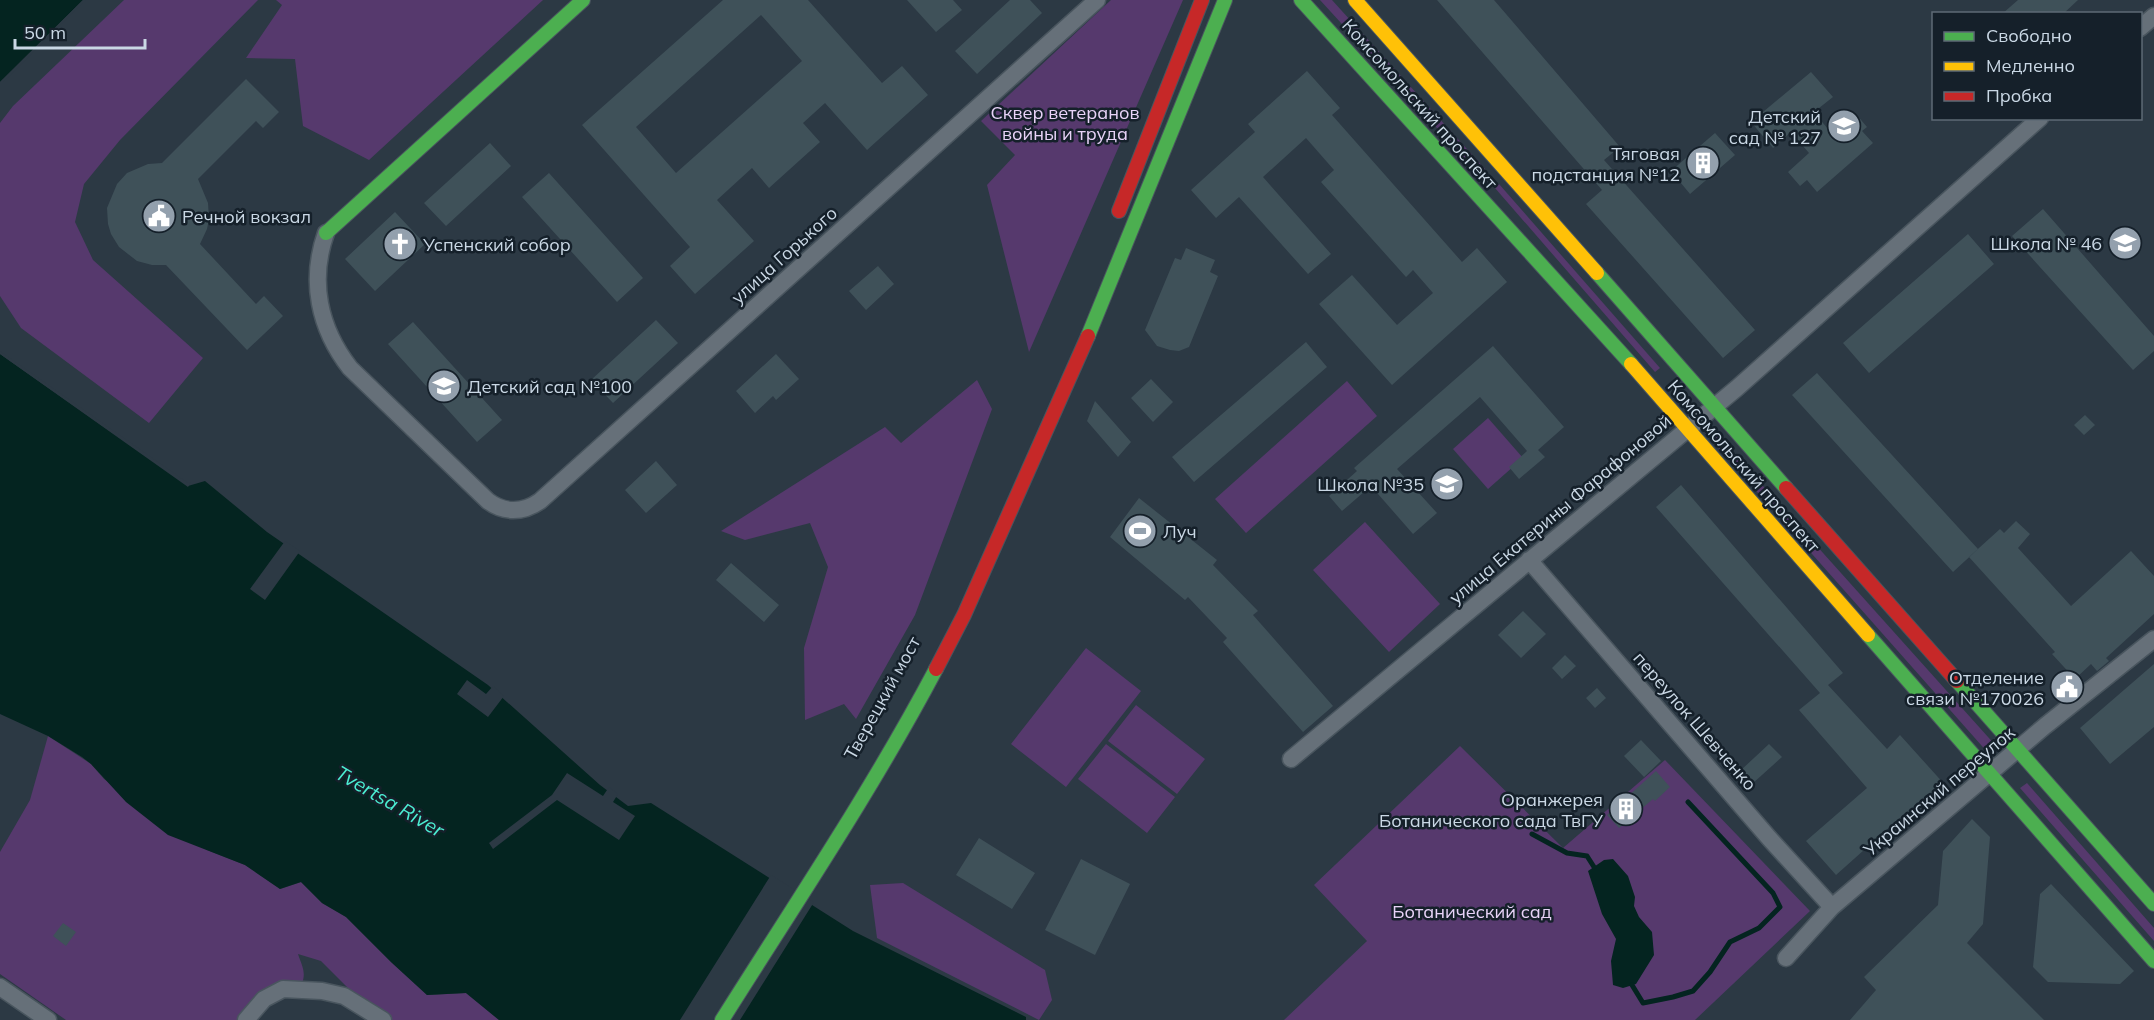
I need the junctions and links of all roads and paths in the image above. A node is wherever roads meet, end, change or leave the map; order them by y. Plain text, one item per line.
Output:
1 (582, 0) edge
2 (1097, 0) edge
3 (1202, 0) edge
4 (1226, 0) edge
5 (1301, 0) edge
6 (1355, 0) edge
7 (2154, 16) edge
8 (2142, 26) edge
9 (2038, 120) edge
10 (1494, 173) junction
11 (1474, 191) junction
12 (1114, 221) dead end
13 (326, 233) joint
14 (1714, 408) junction
15 (1688, 429) junction
16 (996, 508) dead end
17 (1529, 560) junction
18 (968, 572) dead end
19 (2154, 639) edge
20 (2018, 750) junction
21 (1291, 759) dead end
22 (1989, 774) junction
23 (2154, 904) edge
24 (1832, 907) junction
25 (1786, 958) dead end
26 (2154, 961) edge
27 (0, 987) edge
28 (48, 1020) edge
29 (246, 1020) edge
30 (382, 1020) edge
31 (722, 1020) edge

1 - 13 street
2 - 13 street, улица Горького
3 - 12 street
4 - 31 street, Тверецкий мост
5 - 11 street, Комсомольский проспект
6 - 10 street, Комсомольский проспект
7 - 8 street
9 - 14 street, улица Екатерины Фарафоновой
10 - 11 street
10 - 14 street, Комсомольский проспект
11 - 15 street, Комсомольский проспект
14 - 15 street, улица Екатерины Фарафоновой
14 - 20 street, Комсомольский проспект
15 - 17 street, улица Екатерины Фарафоновой
15 - 22 street, Комсомольский проспект
16 - 18 street
17 - 21 street, улица Екатерины Фарафоновой
17 - 24 street, переулок Шевченко
19 - 20 street, Украинский переулок
20 - 22 street, Украинский переулок
20 - 23 street, Комсомольский проспект
22 - 24 street, Украинский переулок
22 - 26 street, Комсомольский проспект
24 - 25 street, Украинский переулок
27 - 28 street
29 - 30 street

